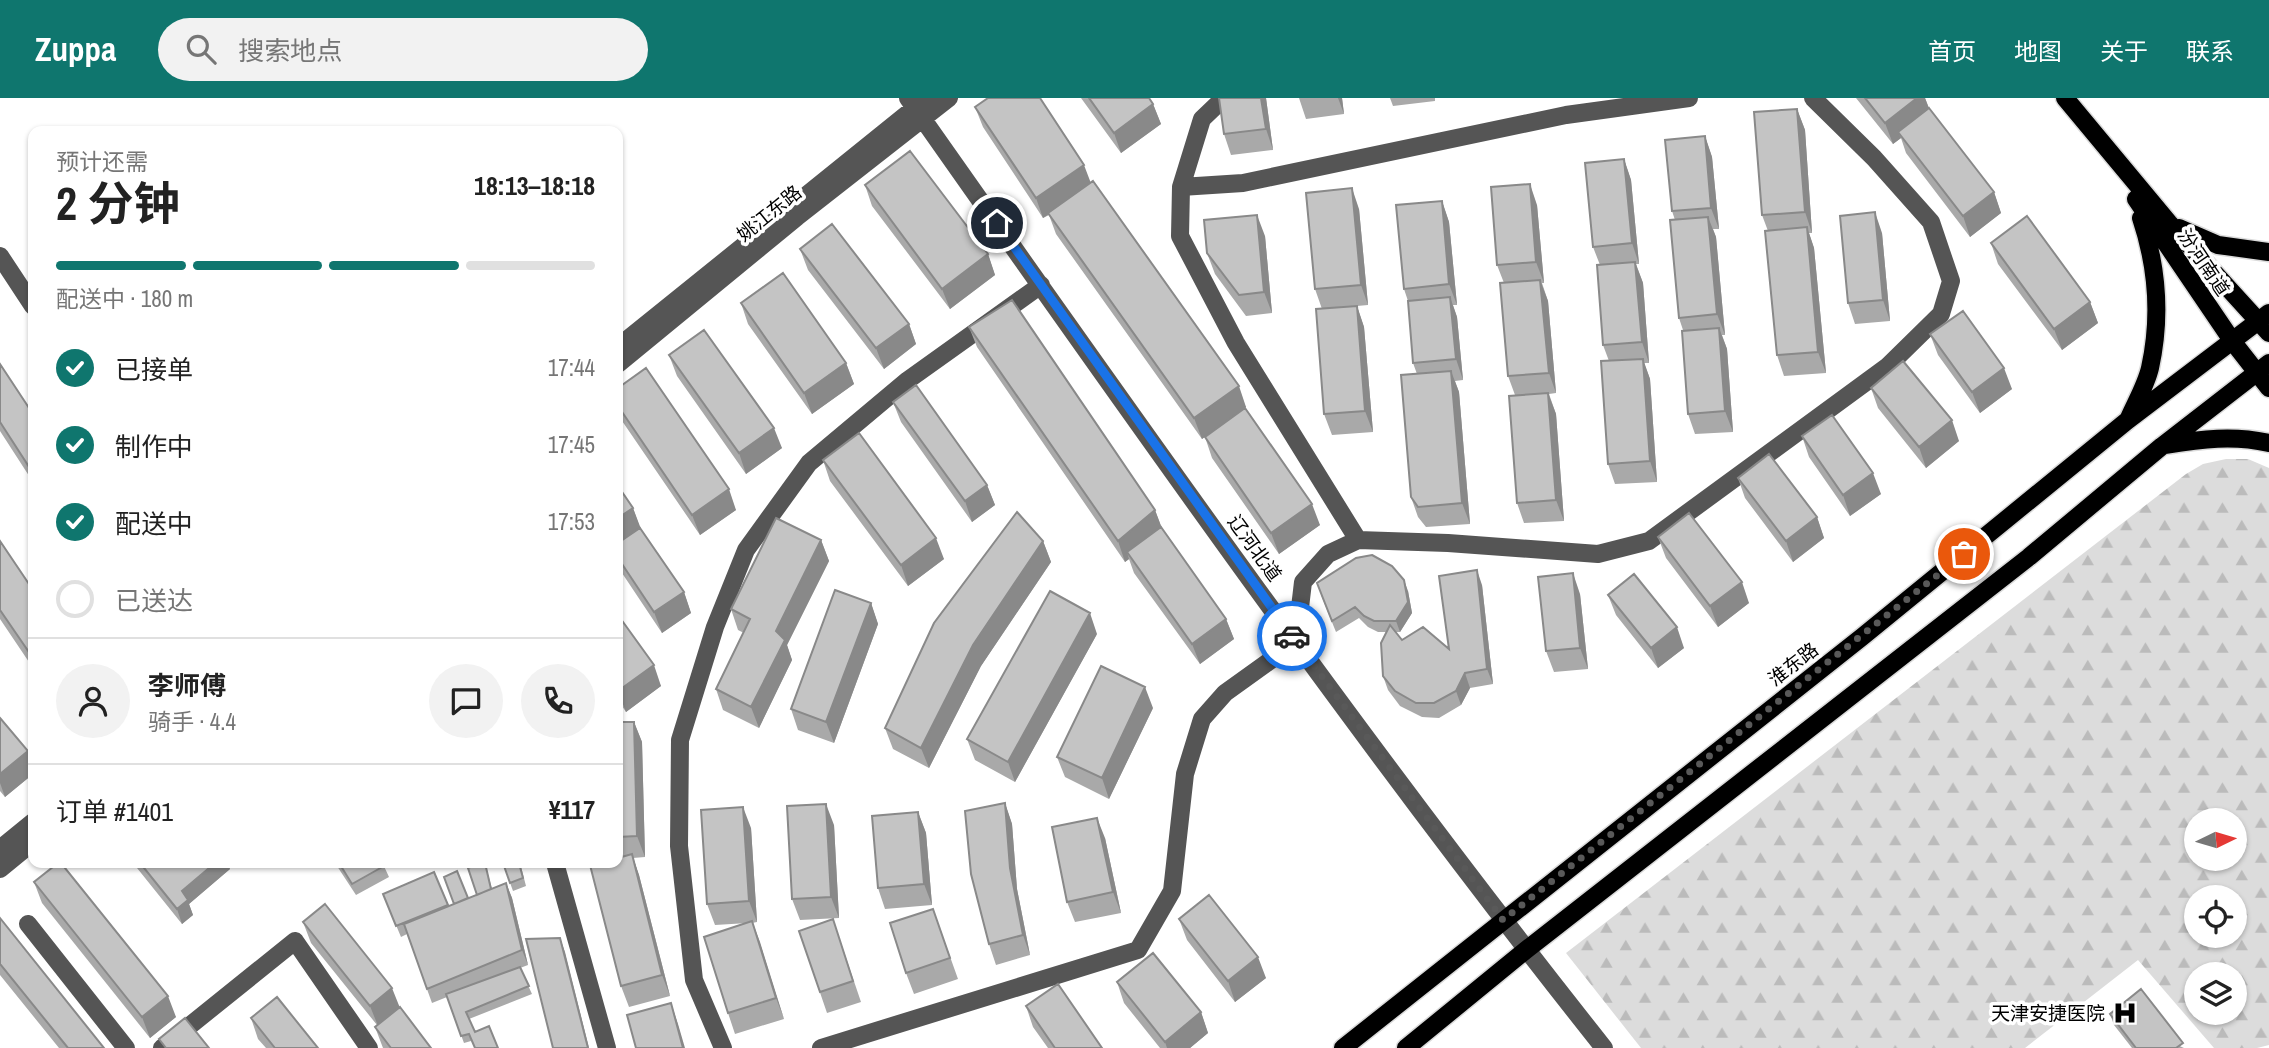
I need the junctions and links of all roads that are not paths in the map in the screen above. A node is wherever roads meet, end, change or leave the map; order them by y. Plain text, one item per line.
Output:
1 (949, 98) edge
2 (1224, 98) edge
3 (1689, 98) edge
4 (1814, 98) edge
5 (2065, 98) edge
6 (918, 105) edge
7 (2110, 154) junction
8 (1181, 187) junction
9 (2135, 198) junction
10 (2169, 223) junction
11 (2269, 252) edge
12 (0, 256) edge
13 (1041, 285) junction
14 (28, 298) edge
15 (2266, 322) edge
16 (2233, 342) junction
17 (623, 343) edge
18 (623, 360) edge
19 (2262, 368) edge
20 (2269, 388) edge
21 (2128, 421) junction
22 (2269, 443) edge
23 (2162, 446) junction
24 (1358, 540) junction
25 (1296, 642) junction
26 (28, 826) edge
27 (2, 844) edge
28 (28, 846) edge
29 (556, 868) edge
30 (0, 869) edge
31 (1503, 920) junction
32 (27, 924) dead end
33 (1526, 950) junction
34 (126, 1048) edge
35 (162, 1048) edge
36 (369, 1048) edge
37 (607, 1048) edge
38 (723, 1048) edge
39 (821, 1048) edge
40 (1343, 1048) edge
41 (1406, 1048) edge
42 (1604, 1048) edge

1 - 6 street, 姚江东路
2 - 8 street
3 - 8 street
4 - 24 street
5 - 7 main road, 汾河南道
6 - 13 street, 辽河北道
6 - 17 street, 姚江东路
6 - 18 street, 姚江东路
7 - 9 main road, 汾河南道
7 - 10 main road, 汾河南道
8 - 24 street
9 - 16 main road, 汾河南道
9 - 21 main road
10 - 11 main road
10 - 15 main road, 汾河南道
12 - 14 street
13 - 25 street, 辽河北道
13 - 38 street
15 - 16 main road, 淮东路
16 - 19 main road, 汾河南道
16 - 21 main road, 淮东路
19 - 20 main road, 汾河南道
19 - 23 main road
21 - 31 main road, 淮东路
22 - 23 main road
23 - 33 main road
24 - 25 street
25 - 31 street, 辽河北道
25 - 39 street
26 - 27 street
28 - 30 street
29 - 37 street
31 - 33 street, 辽河北道
31 - 40 main road, 淮东路
32 - 34 street
33 - 41 main road
33 - 42 street, 辽河北道
35 - 36 street

